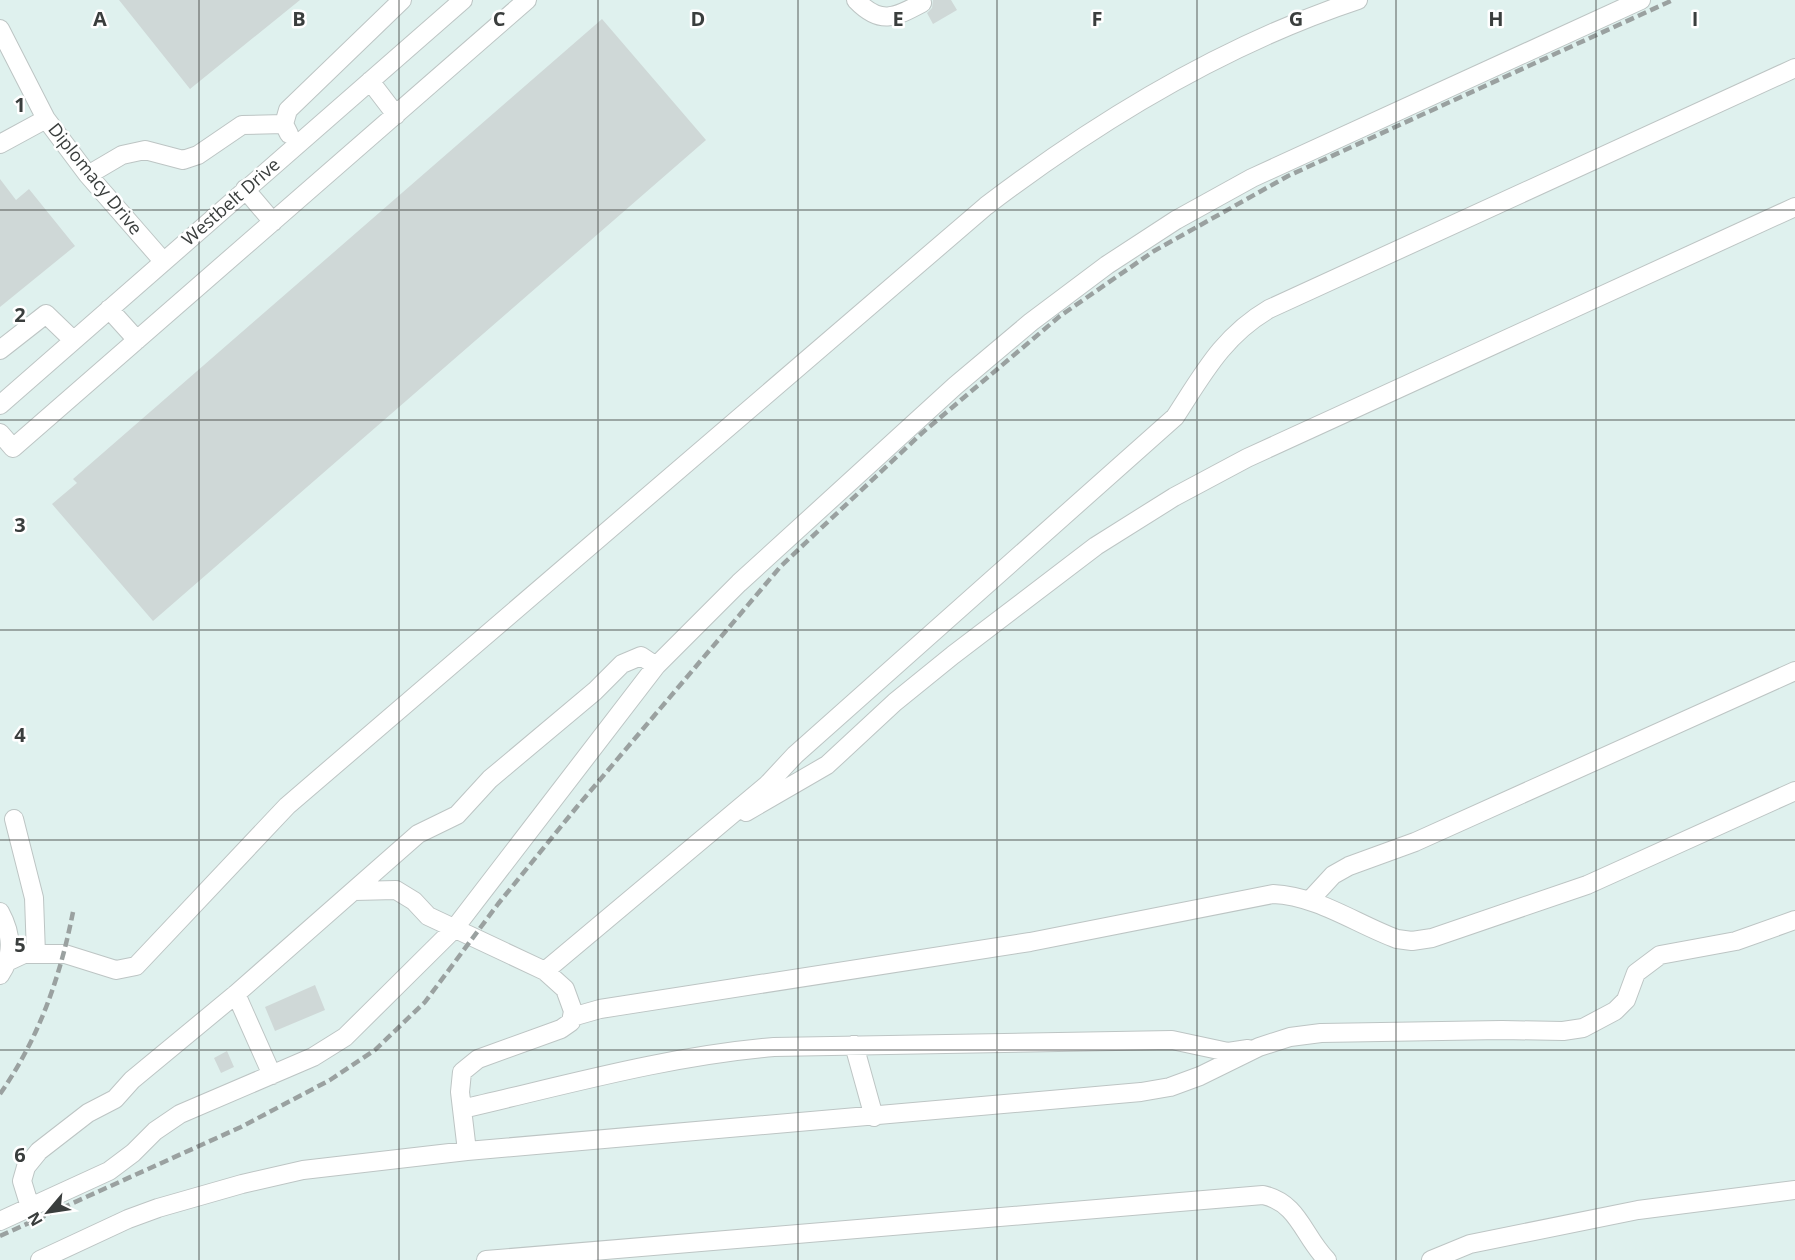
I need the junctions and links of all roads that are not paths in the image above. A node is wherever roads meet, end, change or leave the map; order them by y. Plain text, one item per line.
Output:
1 (402, 0) edge
2 (463, 0) edge
3 (527, 0) edge
4 (856, 0) edge
5 (1358, 0) edge
6 (1641, 0) edge
7 (922, 3) dead end
8 (0, 29) edge
9 (1795, 68) edge
10 (370, 81) junction
11 (396, 115) junction
12 (46, 119) junction
13 (284, 124) junction
14 (0, 144) edge
15 (295, 147) junction
16 (88, 174) junction
17 (245, 189) junction
18 (1795, 207) edge
19 (273, 222) junction
20 (163, 261) junction
21 (110, 309) junction
22 (74, 340) junction
23 (138, 340) junction
24 (0, 350) edge
25 (0, 405) edge
26 (0, 433) edge
27 (656, 666) junction
28 (1795, 671) edge
29 (1795, 791) edge
30 (14, 819) dead end
31 (716, 827) junction
32 (354, 891) junction
33 (1310, 900) junction
34 (0, 912) edge
35 (1795, 920) edge
36 (454, 929) junction
37 (36, 954) junction
38 (5, 968) edge
39 (545, 971) junction
40 (236, 994) junction
41 (572, 1017) junction
42 (855, 1045) junction
43 (1259, 1047) junction
44 (272, 1075) junction
45 (462, 1109) junction
46 (874, 1117) junction
47 (467, 1151) junction
48 (1795, 1190) edge
49 (30, 1207) junction
50 (0, 1221) edge
51 (40, 1260) edge
52 (486, 1260) edge
53 (1327, 1260) edge
54 (1431, 1260) edge

1 - 13 street
2 - 10 street, Westbelt Drive
3 - 11 street
4 - 7 street
5 - 37 street
6 - 27 street
8 - 12 street, Diplomacy Drive
9 - 31 street
10 - 11 street
10 - 15 street, Westbelt Drive
11 - 19 street
12 - 14 street
12 - 16 street, Diplomacy Drive
13 - 15 street
13 - 16 street
15 - 17 street, Westbelt Drive
16 - 20 street, Diplomacy Drive
17 - 19 street
17 - 20 street, Westbelt Drive
18 - 31 street
19 - 23 street
20 - 21 street, Westbelt Drive
21 - 22 street, Westbelt Drive
21 - 23 street
22 - 24 street
22 - 25 street, Westbelt Drive
23 - 26 street
27 - 32 street
27 - 36 street
28 - 33 street
29 - 33 street
30 - 37 street
31 - 39 street
32 - 36 street
32 - 40 street
33 - 41 street
34 - 38 street
35 - 43 street
36 - 39 street
36 - 44 street
37 - 38 street
39 - 41 street
40 - 44 street
40 - 49 street
41 - 45 street
42 - 43 street
42 - 45 street
42 - 46 street
43 - 46 street
44 - 49 street
45 - 47 street
46 - 47 street
47 - 51 street
48 - 54 street
49 - 50 street
52 - 53 street

